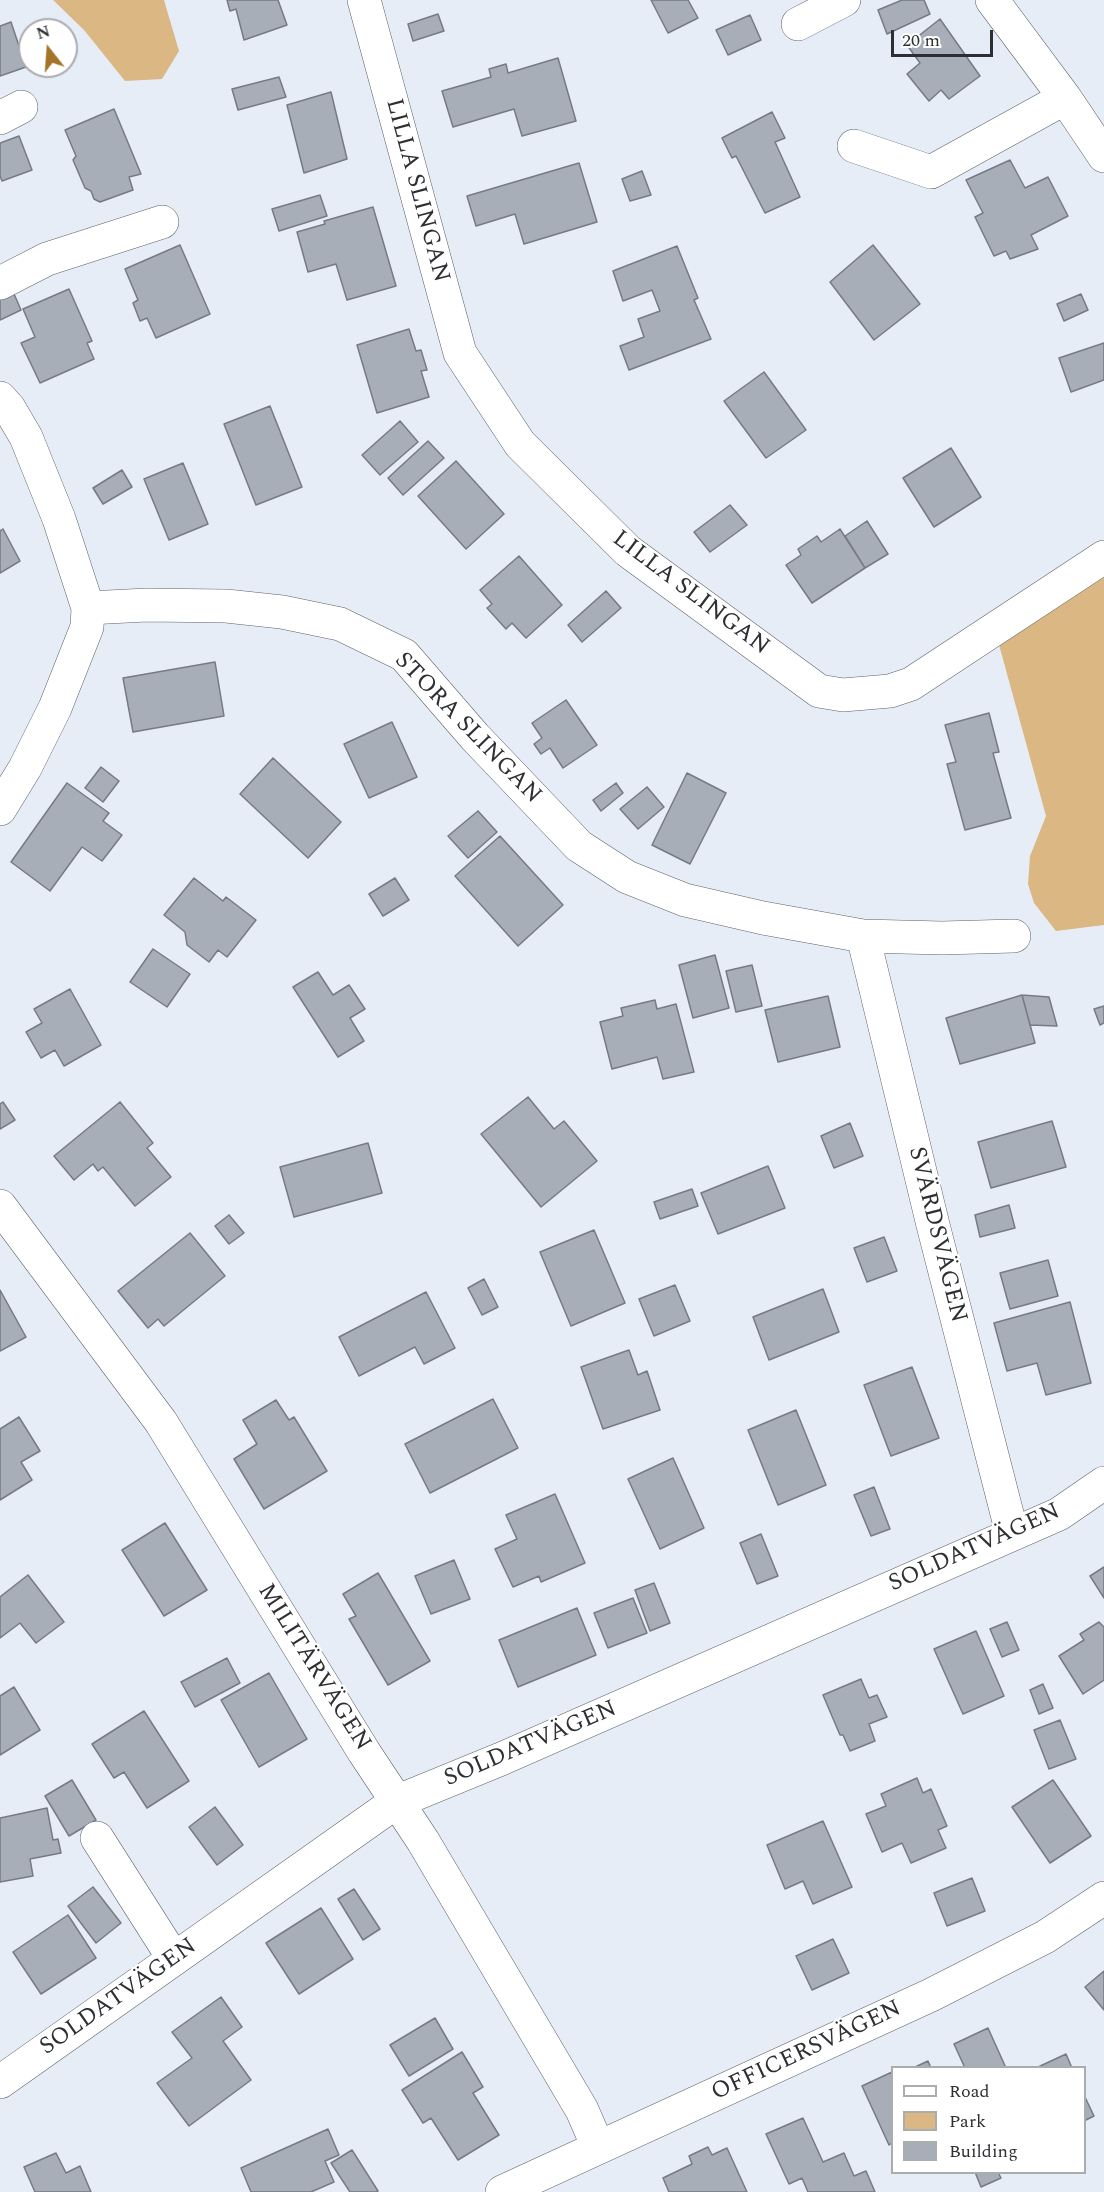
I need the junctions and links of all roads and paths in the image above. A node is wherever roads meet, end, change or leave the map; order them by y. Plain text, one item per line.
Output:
1 (364, 0) edge
2 (844, 0) edge
3 (992, 0) edge
4 (798, 24) dead end
5 (1065, 98) junction
6 (854, 146) dead end
7 (1104, 156) edge
8 (162, 222) dead end
9 (0, 283) edge
10 (0, 398) edge
11 (1104, 556) edge
12 (88, 608) junction
13 (0, 809) edge
14 (863, 936) junction
15 (1014, 936) dead end
16 (0, 1206) edge
17 (1104, 1483) edge
18 (1012, 1533) junction
19 (396, 1802) junction
20 (97, 1838) dead end
21 (1104, 1898) edge
22 (174, 1959) junction
23 (0, 2082) edge
24 (598, 2147) junction
25 (502, 2192) edge

1 - 11 street, LILLA SLINGAN
2 - 4 street
3 - 5 street
5 - 6 street
5 - 7 street
8 - 9 street
10 - 12 street
12 - 13 street
12 - 14 street, STORA SLINGAN
14 - 15 street, STORA SLINGAN
14 - 18 street, SVÄRDSVÄGEN
16 - 19 street, MILITÄRVÄGEN
17 - 18 street, SOLDATVÄGEN
18 - 19 street, SOLDATVÄGEN
19 - 22 street, SOLDATVÄGEN
19 - 24 street, MILITÄRVÄGEN
20 - 22 street
21 - 24 street, OFFICERSVÄGEN
22 - 23 street, SOLDATVÄGEN
24 - 25 street, OFFICERSVÄGEN

